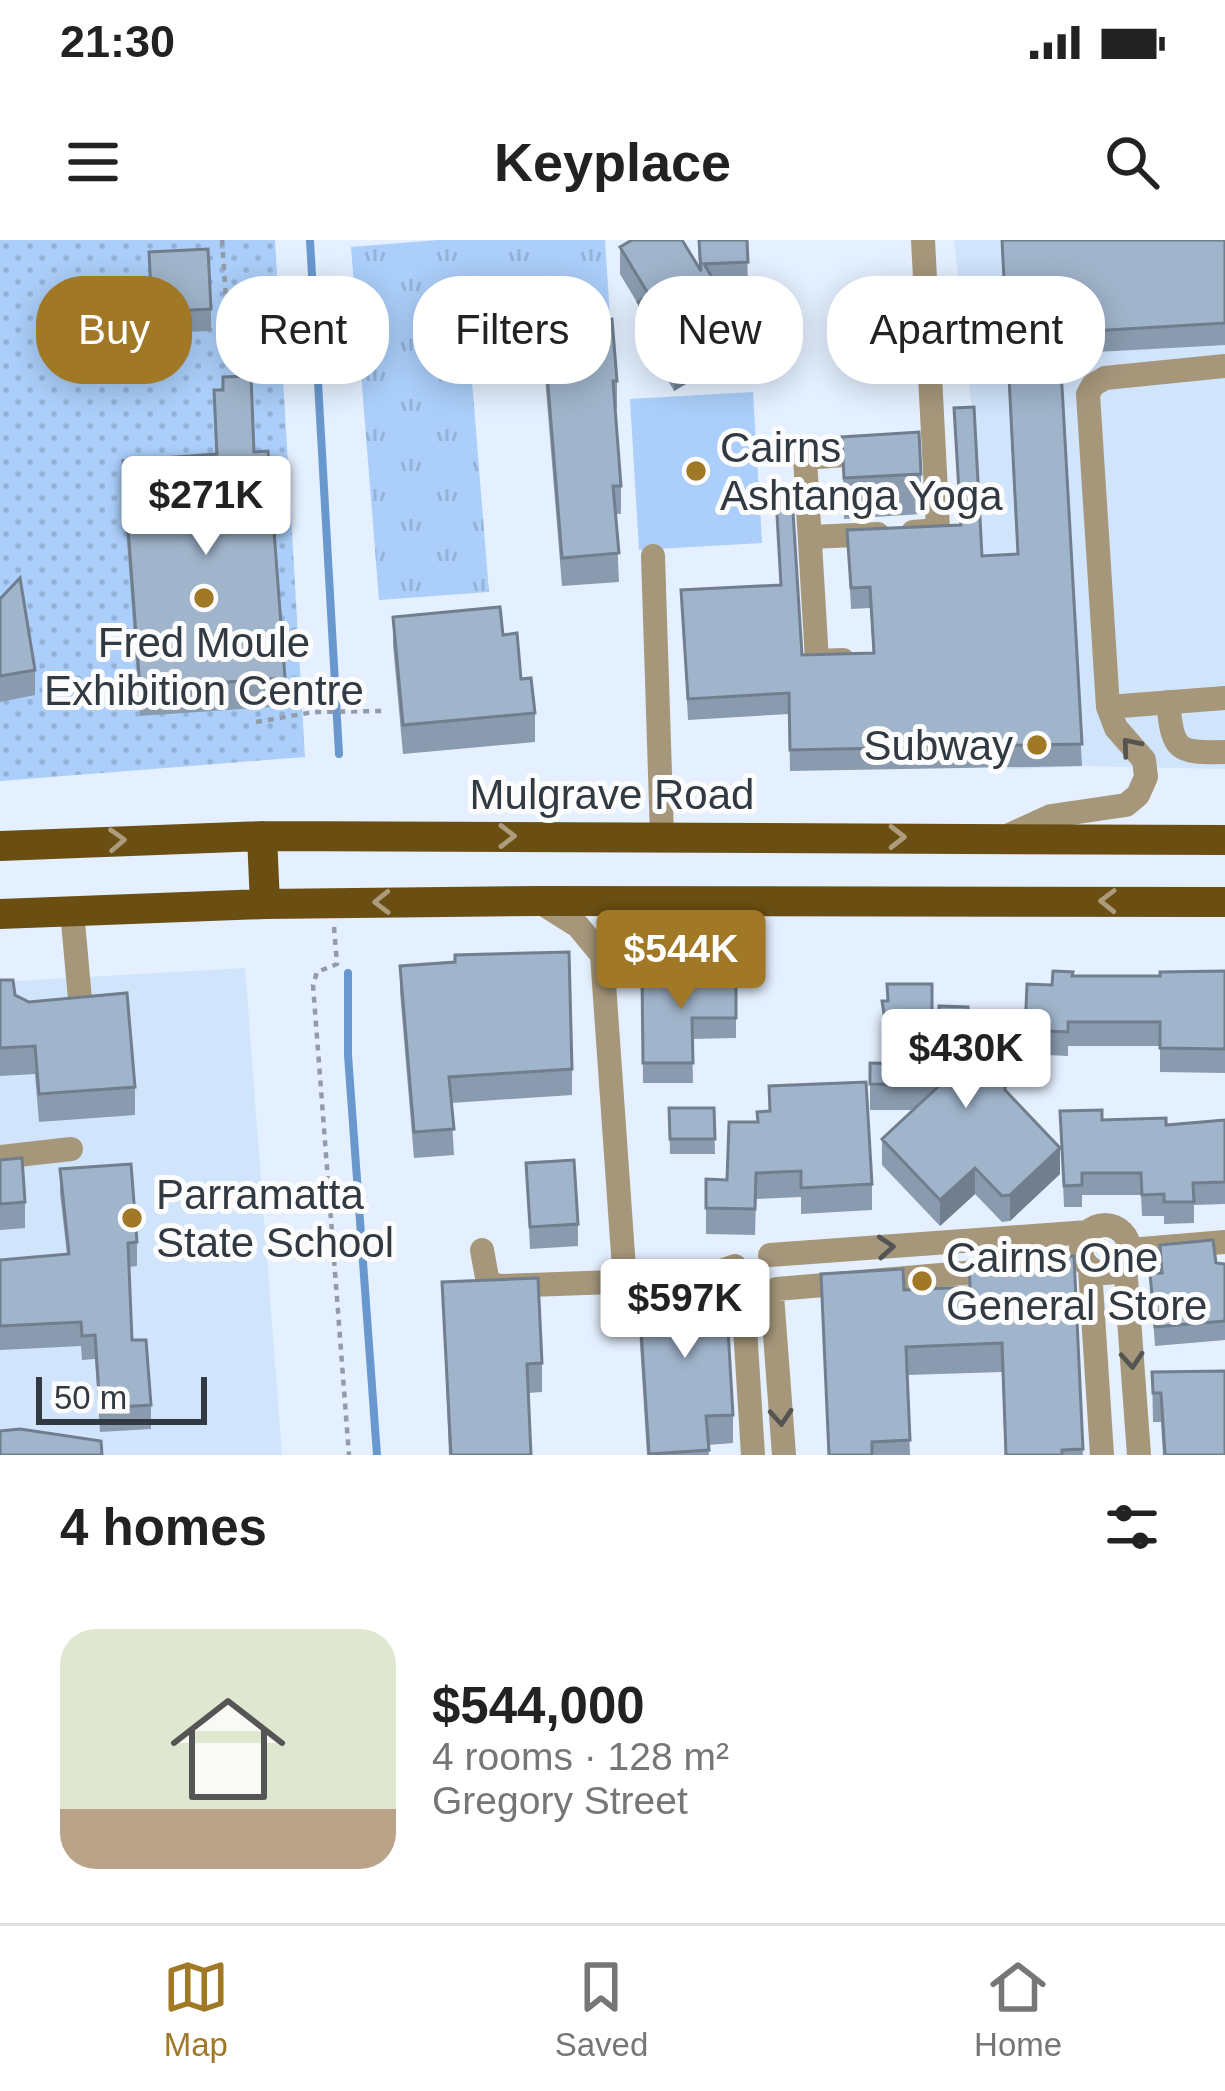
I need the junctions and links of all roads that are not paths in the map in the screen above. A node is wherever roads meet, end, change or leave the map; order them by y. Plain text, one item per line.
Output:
1 (923, 240) edge
2 (1225, 366) edge
3 (911, 451) junction
4 (810, 537) junction
5 (653, 556) dead end
6 (854, 659) edge
7 (1225, 698) edge
8 (1168, 702) junction
9 (1108, 707) junction
10 (1225, 752) edge
11 (262, 836) junction
12 (662, 836) junction
13 (1003, 838) junction
14 (1225, 840) edge
15 (0, 847) edge
16 (538, 901) junction
17 (730, 902) junction
18 (1225, 902) edge
19 (265, 904) junction
20 (71, 910) junction
21 (0, 914) edge
22 (602, 956) junction
23 (81, 1010) edge
24 (71, 1149) dead end
25 (0, 1157) edge
26 (1088, 1232) junction
27 (1225, 1242) edge
28 (482, 1250) dead end
29 (770, 1256) junction
30 (1127, 1257) junction
31 (1079, 1266) junction
32 (1014, 1269) edge
33 (625, 1282) junction
34 (738, 1284) junction
35 (774, 1292) junction
36 (753, 1455) edge
37 (784, 1455) edge
38 (1102, 1455) edge
39 (1138, 1455) edge

1 - 3 street
2 - 9 street
3 - 4 street
3 - 4 street
4 - 6 street
5 - 12 street
7 - 8 street
8 - 9 street
8 - 10 street
13 -> 9 street
11 -> 12 main road, Mulgrave Road
15 -> 11 main road, Mulgrave Road
11 - 19 main road
12 -> 13 main road, Mulgrave Road
13 - 14 main road, Mulgrave Road
16 - 17 main road
16 -> 19 main road
16 - 22 street
18 -> 17 main road
17 - 22 street
19 - 20 main road
20 - 21 main road
20 - 23 street
22 - 33 street
24 - 25 street
29 -> 26 street
26 - 30 street
26 - 31 street
27 - 30 street
28 - 33 street
29 - 34 street
29 - 35 street
30 - 31 street
30 -> 39 street
31 - 38 street
32 - 35 street
33 - 34 street
34 - 35 street
34 - 36 street
35 -> 37 street

